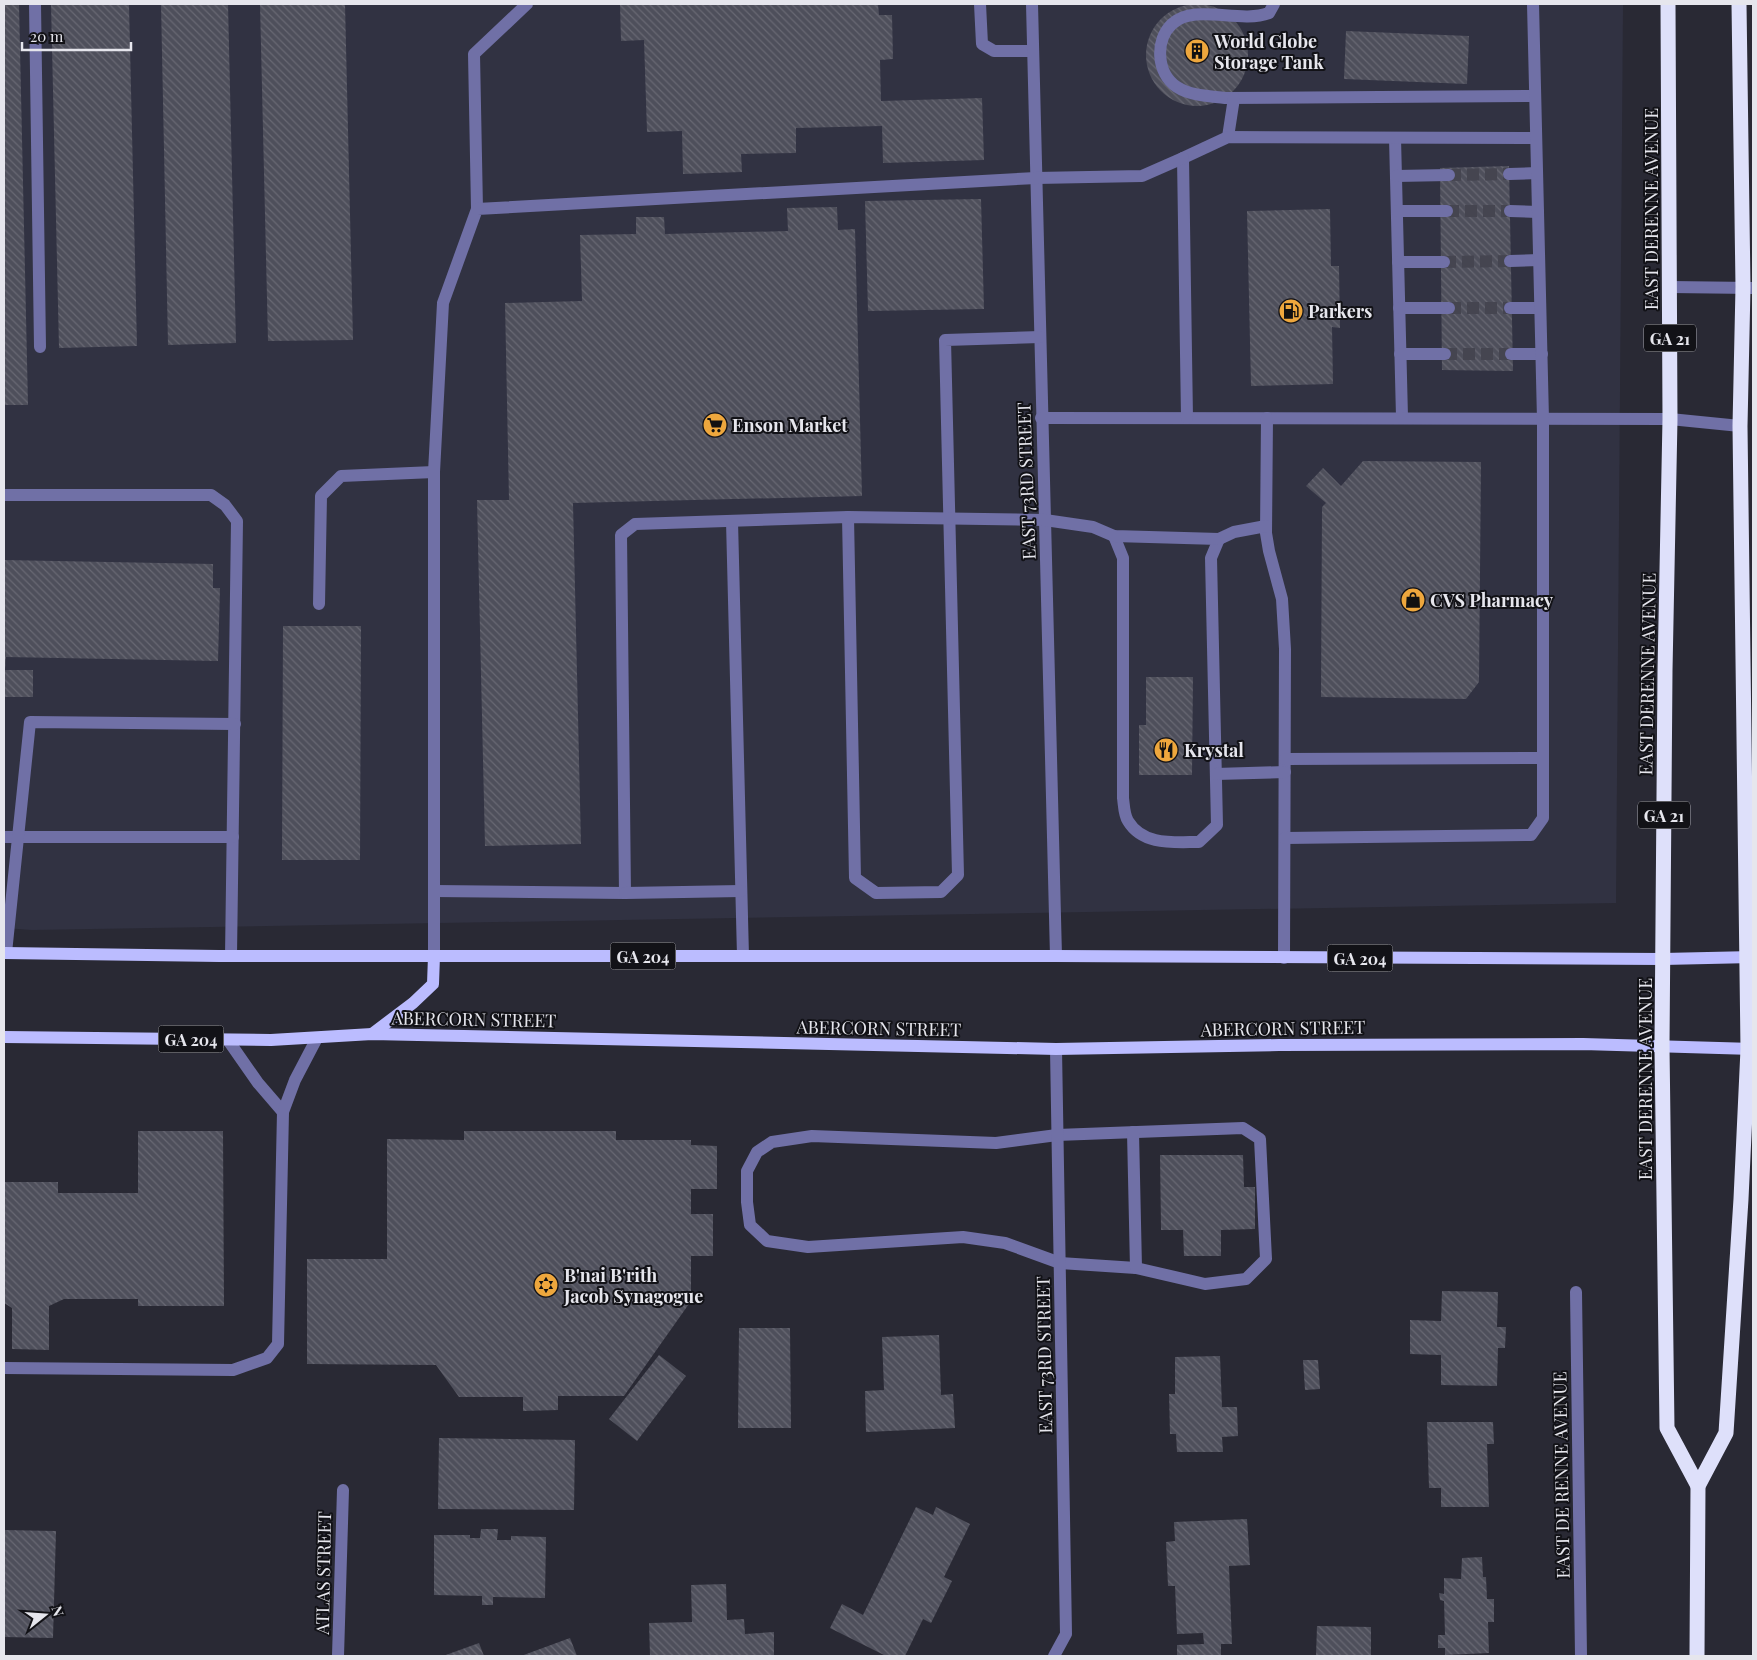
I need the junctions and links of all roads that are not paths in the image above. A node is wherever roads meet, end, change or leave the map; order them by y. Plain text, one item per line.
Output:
1 (35, 4) edge
2 (527, 4) edge
3 (980, 4) edge
4 (1032, 4) edge
5 (1274, 4) edge
6 (1532, 4) edge
7 (1668, 4) edge
8 (1739, 4) edge
9 (1034, 51) junction
10 (1535, 96) junction
11 (1234, 98) junction
12 (1228, 137) junction
13 (1395, 138) junction
14 (1536, 138) junction
15 (1184, 158) junction
16 (1509, 174) tunnel mouth
17 (1537, 174) junction
18 (1450, 175) tunnel mouth
19 (1396, 176) junction
20 (1036, 178) junction
21 (477, 209) junction
22 (1397, 211) junction
23 (1446, 211) tunnel mouth
24 (1510, 211) tunnel mouth
25 (1538, 212) junction
26 (1539, 260) junction
27 (1510, 261) tunnel mouth
28 (1398, 262) junction
29 (1444, 262) tunnel mouth
30 (1670, 287) junction
31 (1748, 288) edge
32 (1399, 308) junction
33 (1448, 308) tunnel mouth
34 (1510, 308) tunnel mouth
35 (1540, 308) junction
36 (1040, 337) junction
37 (40, 347) dead end
38 (1400, 354) junction
39 (1445, 354) tunnel mouth
40 (1511, 354) tunnel mouth
41 (1542, 354) junction
42 (1402, 417) junction
43 (1042, 418) junction
44 (1186, 418) junction
45 (1267, 418) junction
46 (1543, 419) junction
47 (1670, 419) junction
48 (1740, 426) junction
49 (434, 472) junction
50 (4, 495) edge
51 (848, 517) junction
52 (950, 518) junction
53 (1045, 520) junction
54 (732, 521) junction
55 (1266, 526) junction
56 (1114, 536) junction
57 (1219, 539) junction
58 (319, 604) dead end
59 (235, 724) junction
60 (1748, 729) edge
61 (1543, 758) junction
62 (1285, 766) junction
63 (1216, 774) junction
64 (4, 837) edge
65 (18, 837) junction
66 (233, 837) junction
67 (1285, 838) junction
68 (434, 891) junction
69 (741, 892) junction
70 (625, 893) junction
71 (5, 953) edge
72 (231, 956) junction
73 (434, 956) junction
74 (743, 956) junction
75 (1056, 956) junction
76 (1750, 957) edge
77 (1284, 958) junction
78 (1663, 959) junction
79 (372, 1034) junction
80 (4, 1037) edge
81 (317, 1038) junction
82 (228, 1040) junction
83 (1662, 1046) junction
84 (1056, 1049) junction
85 (1750, 1049) edge
86 (283, 1112) junction
87 (1133, 1132) junction
88 (1057, 1135) junction
89 (1060, 1263) junction
90 (1136, 1268) junction
91 (1576, 1292) dead end
92 (4, 1368) edge
93 (1698, 1486) junction
94 (343, 1490) dead end
95 (338, 1656) edge
96 (1054, 1656) edge
97 (1582, 1656) edge
98 (1697, 1656) edge

1 - 37 street
2 - 21 street
3 - 9 street
4 - 9 street, EAST 73RD STREET
5 - 11 street
6 - 10 street
7 - 30 highway, EAST DERENNE AVENUE / GA 21
8 - 31 highway, EAST DERENNE AVENUE
9 - 20 street, EAST 73RD STREET
10 - 11 street
10 - 14 street
11 - 12 street
12 - 13 street
12 - 15 street
13 - 14 street
13 - 19 street
14 - 17 street
15 - 20 street
15 - 44 street
16 - 17 street
17 - 25 street
18 - 19 street
19 - 22 street
20 - 21 street
20 - 36 street, EAST 73RD STREET
21 - 49 street
22 - 23 street
22 - 28 street
24 - 25 street
25 - 26 street
26 - 27 street
26 - 35 street
28 - 29 street
28 - 32 street
30 - 31 street
30 - 47 highway, EAST DERENNE AVENUE / GA 21
31 - 48 highway, EAST DERENNE AVENUE
32 - 33 street
32 - 38 street
34 - 35 street
35 - 41 street
36 - 43 street, EAST 73RD STREET
36 - 52 street
38 - 39 street
38 - 42 street
40 - 41 street
41 - 46 street
42 - 45 street
42 - 46 street
43 - 44 street
43 - 53 street, EAST 73RD STREET
44 - 45 street
45 - 55 street
46 - 47 street
46 - 61 street
47 - 48 street
47 - 78 highway, EAST DERENNE AVENUE / GA 21
48 - 60 highway, EAST DERENNE AVENUE
49 - 58 street
49 - 68 street
50 - 59 street
51 - 52 street
51 - 52 street
51 - 54 street
52 - 53 street
53 - 56 street
53 - 75 street, EAST 73RD STREET
54 - 69 street
54 - 70 street
55 - 57 street
55 - 62 street
56 - 57 street
56 - 63 street
57 - 63 street
59 - 65 street
59 - 66 street
60 - 76 highway, EAST DERENNE AVENUE
61 - 62 street
61 - 67 street
62 - 63 street
62 - 67 street
64 - 65 street
65 - 66 street
65 - 71 street
66 - 72 street
67 - 77 street
68 - 70 street
68 - 73 street
69 - 70 street
69 - 74 street
71 - 72 main road, GA 204
72 - 73 main road, GA 204
73 - 74 main road, GA 204
73 - 79 main road
74 - 75 main road, GA 204
75 - 77 main road, GA 204
76 - 78 main road, GA 204
76 - 85 highway, EAST DERENNE AVENUE
77 - 78 main road, GA 204
78 - 83 highway, EAST DERENNE AVENUE / GA 21
79 - 81 main road, ABERCORN STREET / GA 204
79 - 84 main road, ABERCORN STREET / GA 204
80 - 82 main road, ABERCORN STREET / GA 204
81 - 82 main road, ABERCORN STREET / GA 204
81 - 86 street
82 - 86 street
83 - 84 main road, ABERCORN STREET / GA 204
83 - 85 main road, ABERCORN STREET / GA 204
83 - 93 highway, EAST DERENNE AVENUE
84 - 88 street, EAST 73RD STREET
85 - 93 highway, EAST DERENNE AVENUE
86 - 92 street
87 - 88 street
87 - 90 street
87 - 90 street
88 - 89 street, EAST 73RD STREET
88 - 89 street
89 - 90 street
89 - 96 street, EAST 73RD STREET
91 - 97 street, EAST DE RENNE AVENUE
93 - 98 highway, EAST DERENNE AVENUE
94 - 95 street, ATLAS STREET

